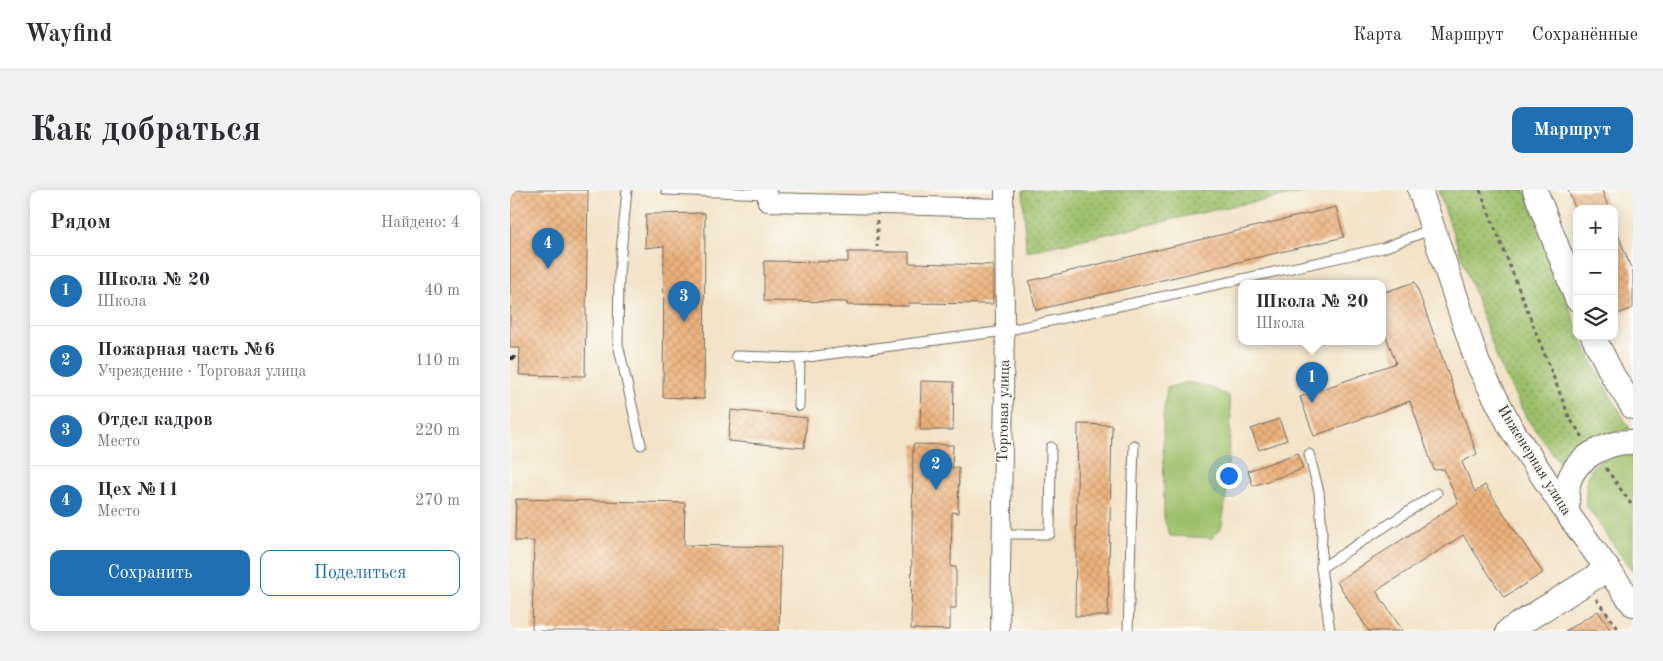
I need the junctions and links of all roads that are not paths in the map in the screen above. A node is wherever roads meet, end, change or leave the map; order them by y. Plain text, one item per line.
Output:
1 (627, 190) edge
2 (666, 190) edge
3 (1004, 190) edge
4 (1420, 190) edge
5 (1535, 190) edge
6 (767, 192) edge
7 (1003, 208) junction
8 (1432, 229) junction
9 (1575, 295) edge
10 (1005, 331) junction
11 (1595, 340) edge
12 (736, 356) dead end
13 (800, 358) junction
14 (799, 406) dead end
15 (1633, 407) edge
16 (1633, 442) edge
17 (641, 445) dead end
18 (1134, 445) dead end
19 (1051, 446) dead end
20 (1309, 454) dead end
21 (1437, 493) dead end
22 (1568, 512) junction
23 (1001, 534) junction
24 (1321, 568) junction
25 (1608, 569) junction
26 (1633, 604) edge
27 (1521, 628) edge
28 (1000, 631) edge
29 (1128, 631) edge
30 (1330, 631) edge

1 - 17 lane
2 - 6 lane
3 - 7 street, Торговая улица
4 - 8 main road, Инженерная улица
5 - 9 main road
6 - 7 street
7 - 10 street, Торговая улица
8 - 10 lane
8 - 22 main road, Инженерная улица
10 - 13 lane
10 - 23 street, Торговая улица
11 - 15 main road
12 - 13 lane
13 - 14 lane
16 - 22 main road
18 - 29 lane
19 - 23 lane
20 - 24 lane
21 - 24 lane
22 - 25 main road, Инженерная улица
23 - 28 street, Торговая улица
24 - 30 lane
25 - 26 main road, Инженерная улица
25 - 27 main road

